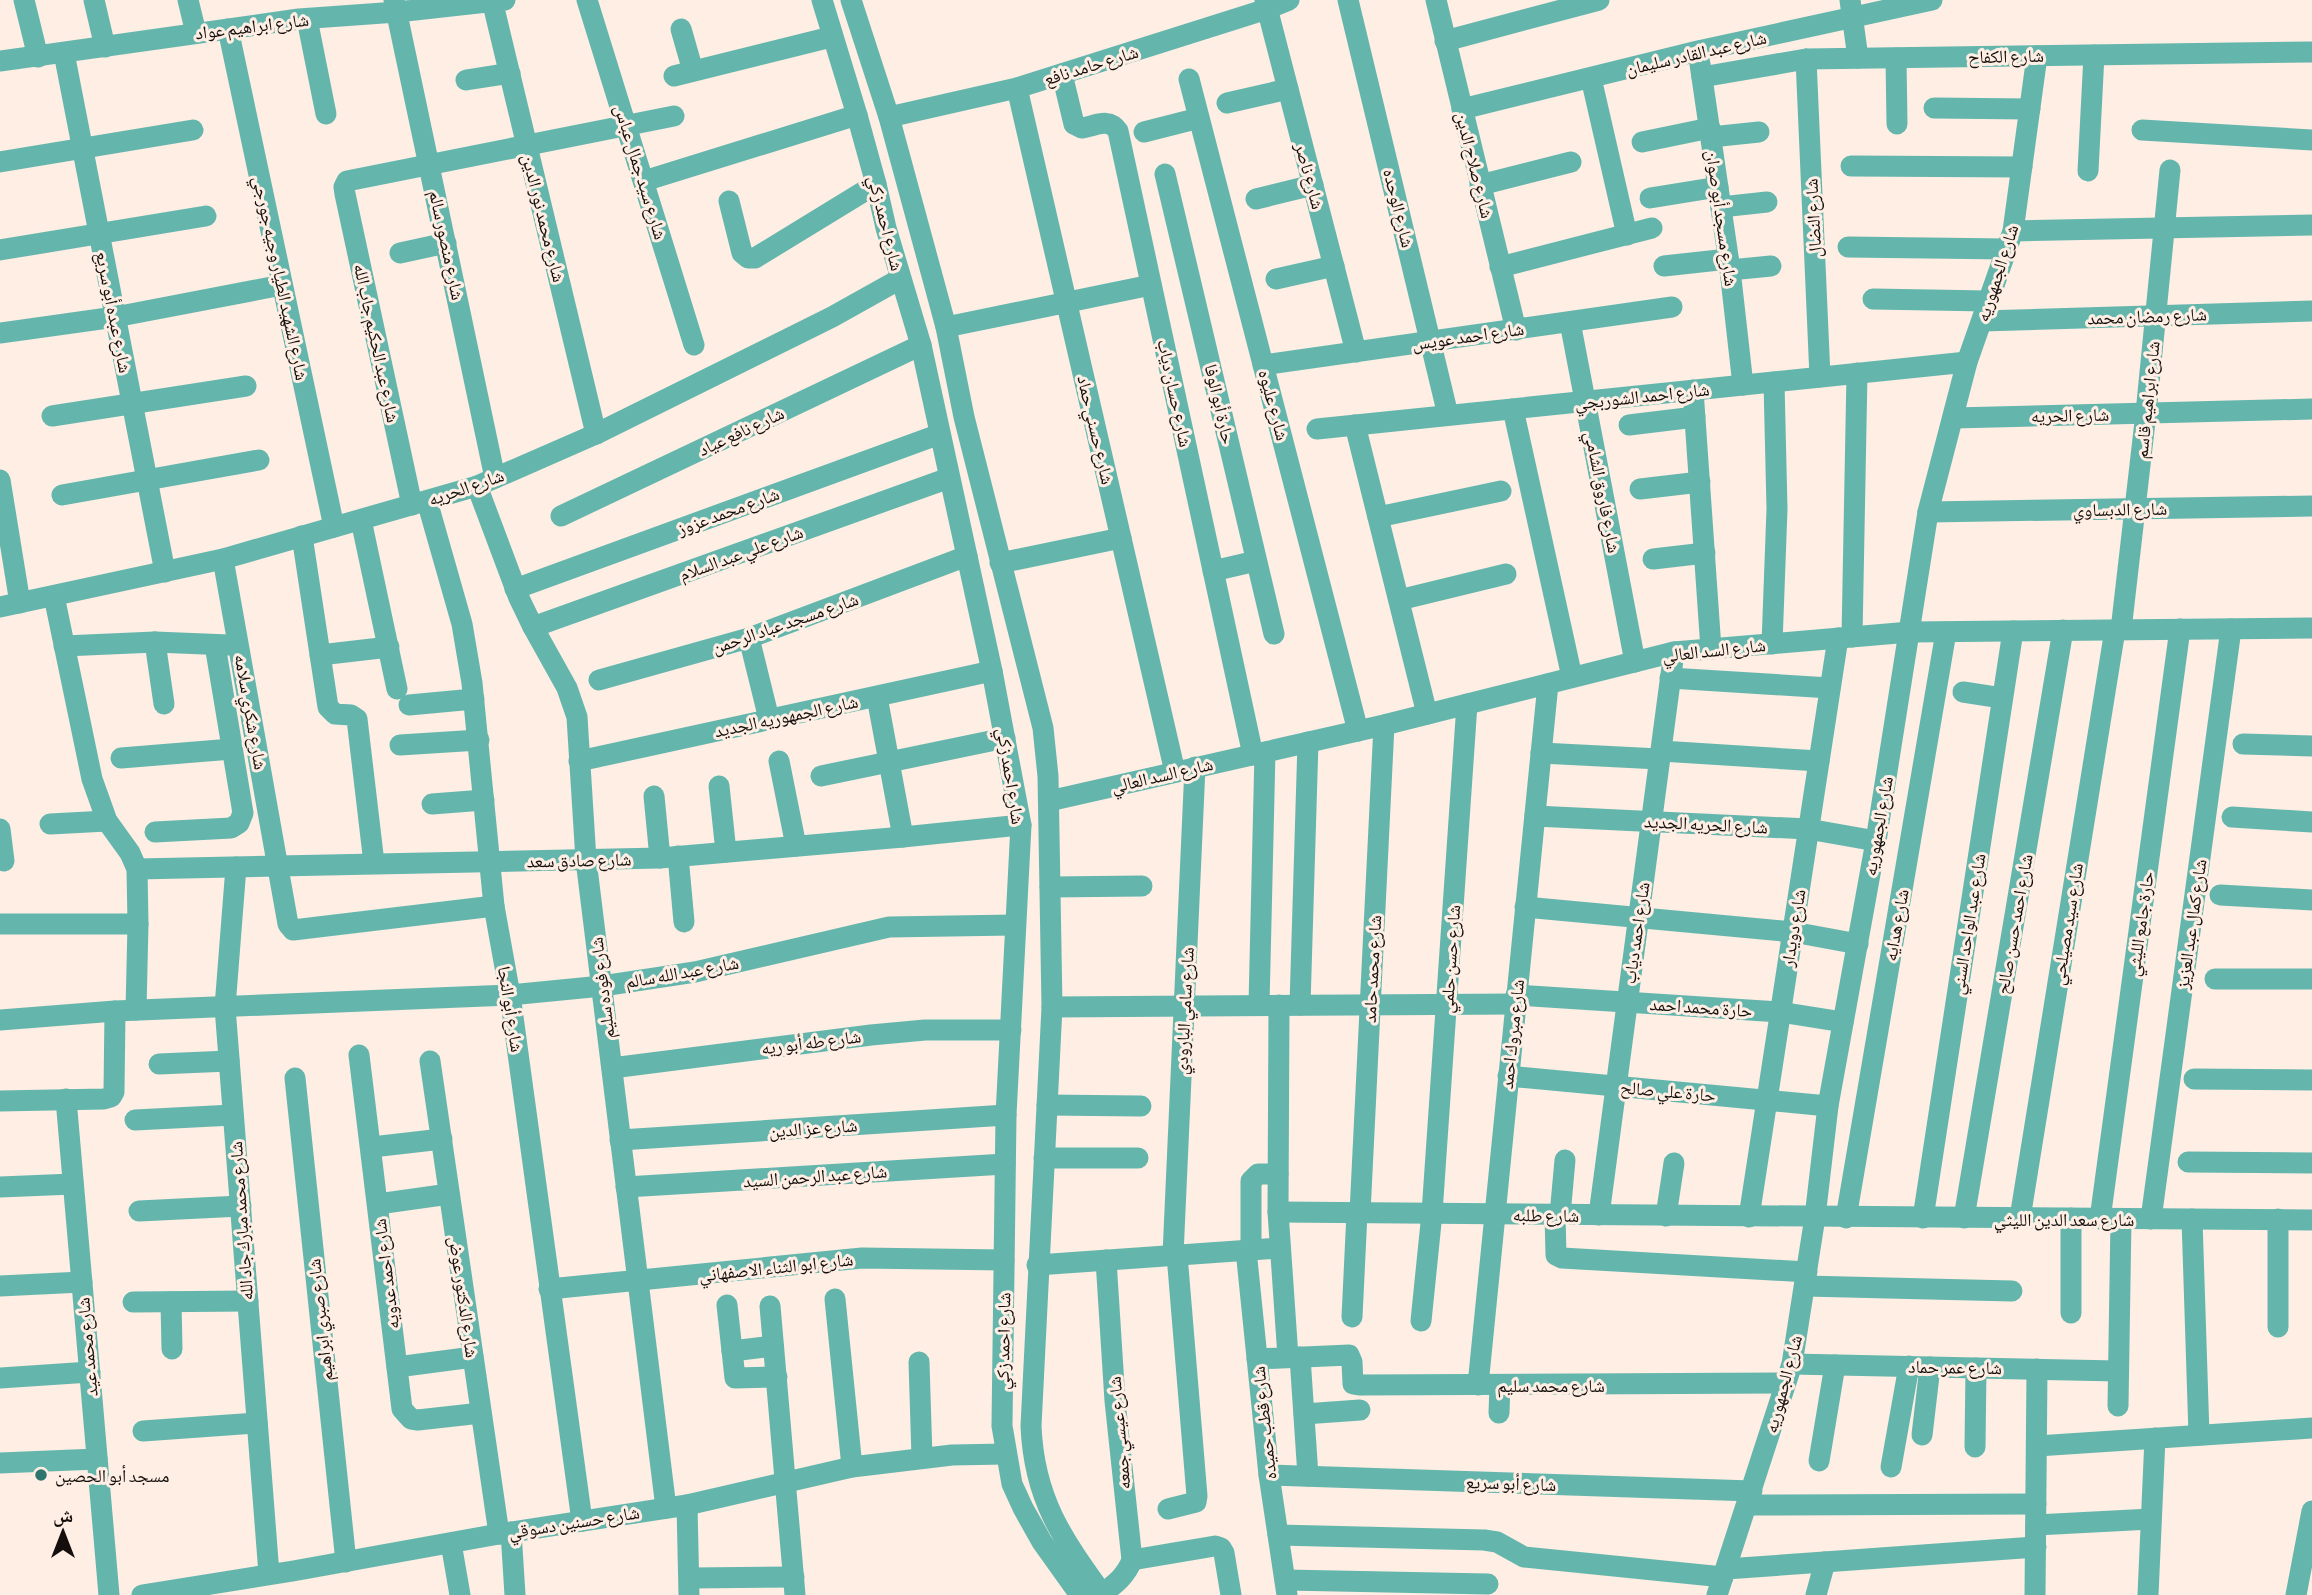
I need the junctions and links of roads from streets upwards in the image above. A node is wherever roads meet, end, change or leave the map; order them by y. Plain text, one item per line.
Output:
1 (24, 0) edge
2 (94, 0) edge
3 (188, 0) edge
4 (587, 0) edge
5 (822, 0) edge
6 (851, 0) edge
7 (1289, 0) edge
8 (1348, 0) edge
9 (1436, 0) edge
10 (1599, 0) edge
11 (1932, 0) edge
12 (496, 1) edge
13 (1266, 5) edge
14 (396, 6) edge
15 (1852, 9) edge
16 (300, 13) edge
17 (228, 29) junction
18 (681, 29) dead end
19 (196, 33) junction
20 (831, 37) junction
21 (1446, 41) junction
22 (105, 47) junction
23 (1698, 51) junction
24 (2312, 52) edge
25 (64, 53) junction
26 (2094, 55) junction
27 (2037, 56) junction
28 (38, 57) junction
29 (1858, 58) junction
30 (1896, 58) junction
31 (1806, 59) junction
32 (0, 61) edge
33 (510, 73) junction
34 (1062, 74) junction
35 (1702, 77) junction
36 (1591, 78) junction
37 (1189, 79) dead end
38 (466, 80) dead end
39 (1017, 88) junction
40 (1288, 89) junction
41 (1227, 103) dead end
42 (1934, 108) dead end
43 (1462, 109) junction
44 (2030, 109) junction
45 (326, 114) dead end
46 (857, 115) junction
47 (674, 116) dead end
48 (889, 117) junction
49 (1199, 118) junction
50 (1897, 124) dead end
51 (627, 126) junction
52 (193, 130) dead end
53 (2142, 130) dead end
54 (1144, 132) dead end
55 (1759, 132) dead end
56 (1710, 133) junction
57 (2312, 140) edge
58 (1642, 142) dead end
59 (527, 145) junction
60 (82, 148) junction
61 (0, 162) edge
62 (1571, 162) dead end
63 (429, 165) junction
64 (1851, 166) dead end
65 (2022, 167) junction
66 (2170, 170) dead end
67 (2088, 171) dead end
68 (1166, 174) dead end
69 (643, 181) junction
70 (876, 184) junction
71 (1480, 185) junction
72 (1313, 186) junction
73 (1719, 197) junction
74 (1650, 198) dead end
75 (1256, 199) dead end
76 (729, 201) dead end
77 (1767, 202) dead end
78 (206, 216) dead end
79 (917, 219) junction
80 (2312, 225) edge
81 (886, 228) junction
82 (1652, 228) dead end
83 (2164, 228) junction
84 (99, 234) junction
85 (1627, 235) junction
86 (2010, 240) junction
87 (446, 243) junction
88 (1848, 247) dead end
89 (0, 250) edge
90 (400, 253) dead end
91 (1729, 264) junction
92 (1334, 266) junction
93 (1664, 266) dead end
94 (1771, 266) dead end
95 (1500, 267) junction
96 (900, 279) junction
97 (1276, 279) dead end
98 (282, 285) junction
99 (1151, 285) junction
100 (1873, 299) dead end
101 (1067, 304) junction
102 (1672, 307) dead end
103 (1985, 311) junction
104 (2312, 311) edge
105 (2156, 316) junction
106 (115, 317) junction
107 (1570, 322) junction
108 (946, 327) junction
109 (1516, 330) junction
110 (0, 333) edge
111 (1432, 341) junction
112 (694, 345) dead end
113 (920, 345) junction
114 (1356, 352) junction
115 (1967, 362) junction
116 (1263, 365) junction
117 (1857, 373) junction
118 (1820, 377) junction
119 (1774, 382) junction
120 (1743, 385) junction
121 (246, 386) dead end
122 (1693, 390) junction
123 (1585, 402) junction
124 (132, 403) junction
125 (1513, 409) junction
126 (2312, 409) edge
127 (2146, 413) junction
128 (1448, 415) junction
129 (52, 416) dead end
130 (1695, 417) junction
131 (1954, 418) junction
132 (1355, 425) junction
133 (1629, 425) dead end
134 (1317, 429) dead end
135 (596, 434) junction
136 (940, 434) junction
137 (259, 460) dead end
138 (949, 478) junction
139 (147, 479) junction
140 (0, 480) edge
141 (486, 482) junction
142 (1699, 482) junction
143 (1640, 489) dead end
144 (1500, 492) dead end
145 (62, 495) dead end
146 (420, 503) junction
147 (2312, 506) edge
148 (2135, 508) junction
149 (1928, 512) junction
150 (561, 516) dead end
151 (1378, 517) junction
152 (361, 520) junction
153 (334, 527) junction
154 (302, 537) junction
155 (1121, 538) junction
156 (1704, 553) junction
157 (967, 556) junction
158 (223, 559) junction
159 (1653, 559) dead end
160 (1256, 561) junction
161 (1000, 563) junction
162 (1213, 571) junction
163 (165, 572) junction
164 (1506, 574) dead end
165 (516, 589) junction
166 (54, 596) junction
167 (1399, 600) junction
168 (10, 605) edge
169 (533, 627) junction
170 (2312, 628) edge
171 (2180, 629) junction
172 (2231, 629) junction
173 (2118, 630) junction
174 (2013, 631) junction
175 (2063, 631) junction
176 (1910, 632) junction
177 (1946, 632) junction
178 (1274, 634) dead end
179 (749, 638) junction
180 (1845, 638) junction
181 (155, 642) junction
182 (1772, 644) junction
183 (215, 645) junction
184 (64, 646) junction
185 (239, 646) junction
186 (389, 647) junction
187 (1711, 649) junction
188 (1674, 652) junction
189 (320, 655) junction
190 (1635, 662) junction
191 (992, 671) junction
192 (1572, 677) junction
193 (1670, 678) junction
194 (599, 680) dead end
195 (1548, 684) junction
196 (1830, 688) junction
197 (1963, 692) dead end
198 (877, 697) junction
199 (2002, 698) junction
200 (474, 699) junction
201 (164, 704) dead end
202 (1467, 704) junction
203 (1427, 714) junction
204 (769, 719) junction
205 (1384, 725) junction
206 (1358, 731) junction
207 (1005, 738) junction
208 (479, 740) junction
209 (1308, 742) junction
210 (2243, 744) dead end
211 (400, 745) dead end
212 (2312, 746) edge
213 (232, 749) junction
214 (1259, 753) junction
215 (1541, 753) junction
216 (1660, 755) junction
217 (121, 758) dead end
218 (579, 761) junction
219 (779, 761) dead end
220 (1819, 761) junction
221 (889, 763) junction
222 (1185, 770) junction
223 (821, 776) dead end
224 (719, 786) dead end
225 (654, 796) dead end
226 (484, 800) junction
227 (1049, 801) junction
228 (432, 804) dead end
229 (1535, 816) junction
230 (2232, 817) dead end
231 (107, 821) junction
232 (1651, 821) junction
233 (2312, 822) edge
234 (50, 824) dead end
235 (1021, 825) junction
236 (0, 829) edge
237 (1808, 829) junction
238 (155, 832) dead end
239 (903, 837) junction
240 (1875, 841) junction
241 (796, 846) junction
242 (726, 852) junction
243 (669, 857) junction
244 (586, 860) junction
245 (4, 861) dead end
246 (488, 861) junction
247 (374, 863) junction
248 (278, 865) junction
249 (236, 867) junction
250 (137, 869) junction
251 (1142, 886) dead end
252 (1050, 887) junction
253 (2220, 895) dead end
254 (2312, 900) edge
255 (494, 906) junction
256 (1525, 907) junction
257 (1639, 917) junction
258 (684, 922) dead end
259 (0, 924) edge
260 (138, 924) junction
261 (1014, 925) junction
262 (1793, 932) junction
263 (1858, 944) junction
264 (2215, 979) dead end
265 (2312, 979) edge
266 (602, 986) junction
267 (510, 995) junction
268 (1516, 1000) junction
269 (1627, 1002) junction
270 (1447, 1004) junction
271 (1269, 1005) junction
272 (1300, 1005) junction
273 (1370, 1005) junction
274 (1184, 1006) junction
275 (225, 1007) junction
276 (1052, 1007) junction
277 (136, 1010) junction
278 (115, 1011) junction
279 (1780, 1012) junction
280 (0, 1020) edge
281 (1843, 1022) junction
282 (1011, 1030) junction
283 (359, 1055) dead end
284 (430, 1060) dead end
285 (229, 1061) junction
286 (159, 1064) dead end
287 (612, 1068) junction
288 (1508, 1076) junction
289 (295, 1078) dead end
290 (2194, 1079) dead end
291 (2312, 1080) edge
292 (1616, 1086) junction
293 (66, 1100) junction
294 (1767, 1100) junction
295 (0, 1101) edge
296 (1046, 1105) junction
297 (1141, 1105) dead end
298 (1828, 1106) junction
299 (233, 1115) junction
300 (1006, 1115) junction
301 (135, 1120) dead end
302 (442, 1139) junction
303 (620, 1140) junction
304 (372, 1147) junction
305 (1044, 1158) junction
306 (1138, 1158) dead end
307 (1565, 1160) dead end
308 (2188, 1162) dead end
309 (1674, 1163) dead end
310 (2312, 1163) edge
311 (1005, 1164) junction
312 (1278, 1174) junction
313 (73, 1184) junction
314 (0, 1187) edge
315 (626, 1187) junction
316 (449, 1194) junction
317 (378, 1204) junction
318 (240, 1206) junction
319 (139, 1211) dead end
320 (1278, 1212) junction
321 (1359, 1213) junction
322 (1432, 1213) junction
323 (1494, 1214) junction
324 (1558, 1215) junction
325 (1599, 1215) junction
326 (1666, 1216) junction
327 (1749, 1217) junction
328 (1815, 1217) junction
329 (1846, 1218) junction
330 (1923, 1218) junction
331 (1964, 1218) junction
332 (2020, 1219) junction
333 (2071, 1219) junction
334 (2100, 1219) junction
335 (2121, 1219) junction
336 (2151, 1219) junction
337 (2192, 1219) junction
338 (2278, 1219) junction
339 (2312, 1220) edge
340 (1280, 1248) junction
341 (1248, 1250) junction
342 (1175, 1255) junction
343 (1004, 1260) junction
344 (1106, 1260) junction
345 (1037, 1265) junction
346 (1806, 1279) junction
347 (637, 1281) junction
348 (82, 1282) junction
349 (0, 1286) edge
350 (549, 1289) junction
351 (2012, 1291) dead end
352 (835, 1299) dead end
353 (248, 1301) junction
354 (133, 1302) dead end
355 (171, 1302) junction
356 (727, 1305) dead end
357 (769, 1306) dead end
358 (2071, 1314) dead end
359 (1352, 1317) dead end
360 (1421, 1321) dead end
361 (2278, 1327) dead end
362 (773, 1346) junction
363 (172, 1349) dead end
364 (732, 1351) junction
365 (473, 1357) junction
366 (1294, 1357) junction
367 (1257, 1359) junction
368 (919, 1362) dead end
369 (1835, 1365) junction
370 (397, 1367) junction
371 (1920, 1367) junction
372 (1976, 1368) junction
373 (2038, 1369) junction
374 (2118, 1371) junction
375 (90, 1372) junction
376 (1789, 1374) junction
377 (777, 1377) junction
378 (0, 1378) edge
379 (1478, 1385) junction
380 (1500, 1385) junction
381 (2118, 1406) dead end
382 (1360, 1410) dead end
383 (481, 1413) junction
384 (1499, 1413) dead end
385 (1304, 1414) junction
386 (257, 1423) junction
387 (2312, 1428) edge
388 (143, 1432) dead end
389 (1922, 1435) dead end
390 (2199, 1435) junction
391 (2155, 1438) junction
392 (2037, 1446) junction
393 (1975, 1447) dead end
394 (1005, 1454) junction
395 (922, 1458) junction
396 (97, 1459) junction
397 (1819, 1461) dead end
398 (0, 1463) edge
399 (852, 1467) junction
400 (1891, 1467) dead end
401 (1269, 1475) junction
402 (1308, 1476) junction
403 (787, 1482) junction
404 (1750, 1498) junction
405 (687, 1504) junction
406 (666, 1508) junction
407 (1168, 1509) dead end
408 (2312, 1511) edge
409 (2036, 1515) junction
410 (2151, 1519) junction
411 (582, 1521) junction
412 (505, 1533) junction
413 (1278, 1535) junction
414 (451, 1543) junction
415 (2036, 1548) junction
416 (1132, 1560) junction
417 (346, 1562) junction
418 (1825, 1562) junction
419 (269, 1574) junction
420 (1722, 1580) edge
421 (1488, 1584) dead end
422 (1080, 1585) edge
423 (689, 1586) edge
424 (795, 1586) edge
425 (1286, 1588) edge
426 (1103, 1594) edge
427 (108, 1595) edge
428 (148, 1595) edge
429 (460, 1595) edge
430 (515, 1595) edge
431 (1231, 1595) edge
432 (1815, 1595) edge
433 (2035, 1595) edge
434 (2148, 1595) edge
435 (2296, 1595) edge

1 - 28 street
2 - 22 street
3 - 19 street
4 - 51 street, شارع سيد جمال عباس
5 - 20 street, شارع احمد زكي
6 - 48 street, شارع احمد زكي
7 - 13 street, شارع حامد نافع
8 - 111 street, شارع الوحده
9 - 21 street, شارع صلاح الدين
10 - 21 street
11 - 15 street, شارع عبد القادر سليمان
12 - 14 street, شارع ابراهيم عواد
12 - 33 street, شارع محمد نور الدين
13 - 34 street, شارع حامد نافع
13 - 40 street, شارع ناصر
14 - 16 street, شارع ابراهيم عواد
14 - 63 street, شارع منصور سالم
15 - 23 street, شارع عبد القادر سليمان
15 - 29 street
16 - 17 street, شارع ابراهيم عواد
16 - 45 street
17 - 19 street, شارع ابراهيم عواد
17 - 98 street, شارع الشهيد الطيار وجيه جورجي
18 - 20 street
19 - 22 street, شارع ابراهيم عواد
20 - 46 street, شارع احمد زكي
21 - 43 street, شارع صلاح الدين
22 - 25 street, شارع ابراهيم عواد
23 - 35 street, شارع مسجد أبو صوان
23 - 36 street, شارع عبد القادر سليمان
24 - 26 street, شارع الكفاح
25 - 28 street, شارع ابراهيم عواد
25 - 60 street, شارع عبده أبو سريع
26 - 27 street, شارع الكفاح
26 - 67 street
27 - 30 street, شارع الكفاح
27 - 44 street, شارع الجمهوريه
28 - 32 street, شارع ابراهيم عواد
29 - 30 street, شارع الكفاح
29 - 31 street, شارع الكفاح
30 - 50 street
31 - 35 street, شارع الكفاح
31 - 118 street, شارع النضال
33 - 38 street
33 - 59 street, شارع محمد نور الدين
34 - 39 street, شارع حامد نافع
34 - 99 street, شارع حسان دياب
35 - 56 street, شارع مسجد أبو صوان
36 - 43 street, شارع عبد القادر سليمان
36 - 85 street
37 - 49 street, شارع عليوه
39 - 48 street, شارع حامد نافع
39 - 101 street, شارع حسني حماد
40 - 41 street
40 - 72 street, شارع ناصر
42 - 44 street
43 - 71 street, شارع صلاح الدين
44 - 65 street, شارع الجمهوريه
46 - 69 street
46 - 70 street, شارع احمد زكي
47 - 51 street
48 - 79 street, شارع احمد زكي
49 - 54 street
49 - 116 street, شارع عليوه
51 - 59 street
51 - 69 street, شارع سيد جمال عباس
52 - 60 street
53 - 57 street
55 - 56 street
56 - 58 street
56 - 73 street, شارع مسجد أبو صوان
59 - 63 street
59 - 135 street, شارع محمد نور الدين
60 - 61 street
60 - 84 street, شارع عبده أبو سريع
62 - 71 street
63 - 87 street, شارع منصور سالم
63 - 146 street, شارع عبد الحكيم جاب الله
64 - 65 street
65 - 86 street, شارع الجمهوريه
66 - 83 street, شارع ابراهيم قاسم
68 - 160 street, حارة أبو الوفا
69 - 112 street, شارع سيد جمال عباس
70 - 76 street
70 - 81 street, شارع احمد زكي
71 - 95 street, شارع صلاح الدين
72 - 75 street
72 - 92 street, شارع ناصر
73 - 74 street
73 - 77 street
73 - 91 street, شارع مسجد أبو صوان
78 - 84 street
79 - 81 street
79 - 108 street, شارع احمد زكي
80 - 83 street
81 - 96 street, شارع احمد زكي
82 - 85 street
83 - 86 street
83 - 105 street, شارع ابراهيم قاسم
84 - 89 street
84 - 106 street, شارع عبده أبو سريع
85 - 95 street
86 - 88 street
86 - 103 street, شارع الجمهوريه
87 - 90 street
87 - 141 street, شارع منصور سالم
91 - 93 street
91 - 94 street
91 - 120 street, شارع مسجد أبو صوان
92 - 97 street
92 - 114 street, شارع ناصر
95 - 109 street, شارع صلاح الدين
96 - 113 street, شارع احمد زكي
96 - 135 street, شارع الحريه
98 - 106 street
98 - 153 street, شارع الشهيد الطيار وجيه جورجي
99 - 101 street
99 - 162 street, شارع حسان دياب
100 - 103 street, شارع رمضان محمد
101 - 108 street
101 - 155 street, شارع حسني حماد
102 - 107 street, شارع احمد عويس
103 - 105 street, شارع رمضان محمد
103 - 115 street, شارع الجمهوريه
104 - 105 street, شارع رمضان محمد
105 - 127 street, شارع ابراهيم قاسم
106 - 110 street
106 - 124 street, شارع عبده أبو سريع
107 - 109 street, شارع احمد عويس
107 - 123 street, شارع فاروق الشامي
108 - 161 street, شارع احمد زكي
109 - 111 street, شارع احمد عويس
111 - 114 street, شارع احمد عويس
111 - 128 street, شارع الوحده
113 - 136 street, شارع احمد زكي
113 - 150 street, شارع نافع عياد
114 - 116 street, شارع احمد عويس
115 - 117 street, شارع احمد الشوربجي
115 - 131 street, شارع الجمهوريه
116 - 206 street, شارع عليوه
117 - 118 street, شارع احمد الشوربجي
117 - 180 street, شارع دويدار
118 - 119 street, شارع احمد الشوربجي
119 - 120 street, شارع احمد الشوربجي
119 - 182 street
120 - 122 street, شارع احمد الشوربجي
121 - 124 street
122 - 123 street, شارع احمد الشوربجي
122 - 130 street
123 - 125 street, شارع احمد الشوربجي
123 - 190 street, شارع فاروق الشامي
124 - 129 street
124 - 139 street, شارع عبده أبو سريع
125 - 128 street, شارع احمد الشوربجي
125 - 192 street
126 - 127 street, شارع الحريه
127 - 131 street, شارع الحريه
127 - 148 street, شارع ابراهيم قاسم
128 - 132 street, شارع احمد الشوربجي
130 - 133 street
130 - 142 street
131 - 149 street, شارع الجمهوريه
132 - 134 street, شارع احمد الشوربجي
132 - 151 street
135 - 141 street, شارع الحريه
136 - 138 street, شارع احمد زكي
136 - 165 street, شارع محمد عزوز
137 - 139 street
138 - 157 street, شارع احمد زكي
138 - 169 street, شارع علي عبد السلام
139 - 145 street
139 - 163 street, شارع عبده أبو سريع
140 - 168 street
141 - 146 street, شارع الحريه
141 - 165 street, شارع فوده سليم
142 - 143 street
142 - 156 street
144 - 151 street
146 - 152 street, شارع الحريه
146 - 200 street, شارع أبو النجا
147 - 148 street, شارع الدبساوي
148 - 149 street, شارع الدبساوي
148 - 173 street, شارع ابراهيم قاسم
149 - 176 street, شارع الجمهوريه
151 - 167 street
152 - 153 street, شارع الحريه
152 - 186 street
153 - 154 street, شارع الحريه
154 - 158 street, شارع الحريه
154 - 189 street
155 - 161 street
155 - 222 street, شارع حسني حماد
156 - 159 street
156 - 187 street
157 - 179 street, شارع مسجد عباد الرحمن
157 - 191 street, شارع احمد زكي
158 - 163 street, شارع الحريه
158 - 185 street, شارع شكري سلامه
160 - 162 street
160 - 178 street, حارة أبو الوفا
161 - 227 street, شارع احمد زكي
162 - 214 street, شارع حسان دياب
163 - 166 street, شارع الحريه
164 - 167 street
165 - 169 street, شارع فوده سليم
166 - 168 street, شارع الحريه
166 - 184 street
167 - 203 street
169 - 218 street, شارع فوده سليم
170 - 172 street, شارع السد العالي
171 - 172 street, شارع السد العالي
171 - 173 street, شارع السد العالي
171 - 334 street, حارة جامع الليثي
172 - 336 street, شارع كمال عبد العزيز
173 - 175 street, شارع السد العالي
173 - 332 street, شارع سيد مصيلحي
174 - 175 street, شارع السد العالي
174 - 177 street, شارع السد العالي
174 - 199 street, شارع عبد الواحد السني
175 - 331 street, شارع احمد حسن صالح
176 - 177 street, شارع السد العالي
176 - 180 street, شارع السد العالي
176 - 240 street, شارع الجمهوريه
177 - 329 street, شارع هدايه
179 - 194 street, شارع مسجد عباد الرحمن
179 - 204 street
180 - 182 street, شارع السد العالي
180 - 196 street, شارع دويدار
181 - 183 street
181 - 184 street
181 - 201 street
182 - 187 street, شارع السد العالي
183 - 185 street
183 - 213 street
184 - 231 street
185 - 248 street, شارع شكري سلامه
186 - 189 street
186 - 200 street
187 - 188 street, شارع السد العالي
188 - 190 street, شارع السد العالي
188 - 193 street, شارع احمد دياب
189 - 247 street
190 - 192 street, شارع السد العالي
191 - 198 street, شارع الجمهوريه الجديد
191 - 207 street, شارع احمد زكي
192 - 195 street, شارع السد العالي
193 - 196 street
193 - 216 street, شارع احمد دياب
195 - 202 street, شارع السد العالي
195 - 215 street, شارع مبروك احمد
196 - 220 street, شارع دويدار
197 - 199 street
198 - 204 street, شارع الجمهوريه الجديد
198 - 221 street
199 - 330 street, شارع عبد الواحد السني
200 - 208 street, شارع أبو النجا
202 - 203 street, شارع السد العالي
202 - 270 street, شارع حسن حلمي
203 - 205 street, شارع السد العالي
204 - 218 street, شارع الجمهوريه الجديد
205 - 206 street, شارع السد العالي
205 - 273 street, شارع محمد حامد
206 - 209 street, شارع السد العالي
207 - 221 street
207 - 235 street, شارع احمد زكي
208 - 211 street
208 - 226 street, شارع أبو النجا
209 - 214 street, شارع السد العالي
209 - 272 street
210 - 212 street
213 - 217 street
213 - 238 street
214 - 222 street, شارع السد العالي
214 - 271 street, شارع حسان دياب
215 - 216 street
215 - 229 street, شارع مبروك احمد
216 - 220 street
216 - 232 street, شارع احمد دياب
218 - 244 street, شارع فوده سليم
219 - 241 street
220 - 237 street, شارع دويدار
221 - 223 street
221 - 239 street
222 - 227 street, شارع السد العالي
222 - 274 street, شارع سامي البارودي
224 - 242 street
225 - 243 street
226 - 228 street
226 - 246 street, شارع أبو النجا
227 - 252 street, شارع احمد زكي
229 - 232 street, شارع الحريه الجديد
229 - 256 street, شارع مبروك احمد
230 - 233 street
231 - 234 street
231 - 250 street
232 - 237 street, شارع الحريه الجديد
232 - 257 street, شارع احمد دياب
235 - 239 street, شارع صادق سعد
235 - 261 street, شارع احمد زكي
236 - 245 street
237 - 240 street, شارع الحريه الجديد
237 - 262 street, شارع دويدار
239 - 241 street, شارع صادق سعد
240 - 263 street, شارع الجمهوريه
241 - 242 street, شارع صادق سعد
242 - 243 street, شارع صادق سعد
243 - 244 street, شارع صادق سعد
243 - 258 street
244 - 246 street, شارع صادق سعد
244 - 266 street, شارع فوده سليم
246 - 247 street, شارع صادق سعد
246 - 255 street, شارع أبو النجا
247 - 248 street, شارع صادق سعد
248 - 249 street, شارع صادق سعد
248 - 255 street, شارع شكري سلامه
249 - 250 street, شارع صادق سعد
249 - 275 street, شارع محمد مبارك جاد الله
250 - 260 street
251 - 252 street
252 - 276 street, شارع احمد زكي
253 - 254 street
255 - 267 street, شارع أبو النجا
256 - 257 street
256 - 268 street, شارع مبروك احمد
257 - 262 street
257 - 269 street, شارع احمد دياب
259 - 260 street
260 - 277 street
261 - 266 street, شارع عبد الله سالم
261 - 282 street, شارع احمد زكي
262 - 263 street
262 - 279 street, شارع دويدار
263 - 281 street, شارع الجمهوريه
264 - 265 street
266 - 267 street, شارع عبد الله سالم
266 - 287 street, شارع فوده سليم
267 - 275 street, شارع عبد الله سالم
267 - 350 street, شارع أبو النجا
268 - 269 street, حارة محمد احمد
268 - 270 street, حارة محمد احمد
268 - 288 street, شارع مبروك احمد
269 - 279 street, حارة محمد احمد
269 - 292 street, شارع احمد دياب
270 - 273 street, حارة محمد احمد
270 - 322 street, شارع حسن حلمي
271 - 272 street, حارة محمد احمد
271 - 274 street, حارة محمد احمد
271 - 312 street, شارع حسان دياب
272 - 273 street, حارة محمد احمد
273 - 321 street, شارع محمد حامد
274 - 276 street, حارة محمد احمد
274 - 342 street, شارع سامي البارودي
275 - 277 street, شارع عبد الله سالم
275 - 285 street, شارع محمد مبارك جاد الله
276 - 296 street, شارع احمد زكي
277 - 278 street, شارع عبد الله سالم
278 - 280 street, شارع عبد الله سالم
278 - 293 street
279 - 281 street, حارة محمد احمد
279 - 294 street, شارع دويدار
281 - 298 street, شارع الجمهوريه
282 - 287 street, شارع طه أبو ريه
282 - 300 street, شارع احمد زكي
283 - 304 street, شارع احمد عدويه
284 - 302 street, شارع الدكتور عوض
285 - 286 street
285 - 299 street, شارع محمد مبارك جاد الله
287 - 303 street, شارع فوده سليم
288 - 292 street, حارة علي صالح
288 - 323 street, شارع مبروك احمد
289 - 417 street, شارع صبري ابراهيم
290 - 291 street
292 - 294 street, حارة علي صالح
292 - 325 street, شارع احمد دياب
293 - 295 street
293 - 313 street, شارع محمد عيد
294 - 298 street, حارة علي صالح
294 - 327 street, شارع دويدار
296 - 297 street
296 - 305 street, شارع احمد زكي
298 - 328 street, شارع الجمهوريه
299 - 301 street
299 - 318 street, شارع محمد مبارك جاد الله
300 - 303 street, شارع عز الدين
300 - 311 street, شارع احمد زكي
302 - 304 street
302 - 316 street, شارع الدكتور عوض
303 - 315 street, شارع فوده سليم
304 - 317 street, شارع احمد عدويه
305 - 306 street
305 - 345 street, شارع احمد زكي
307 - 324 street
308 - 310 street
309 - 326 street
311 - 315 street, شارع عبد الرحمن السيد
311 - 343 street, شارع احمد زكي
312 - 320 street, شارع حسان دياب
312 - 341 street, شارع قطب حميده
313 - 314 street
313 - 348 street, شارع محمد عيد
315 - 347 street, شارع فوده سليم
316 - 317 street
316 - 365 street, شارع الدكتور عوض
317 - 370 street, شارع احمد عدويه
318 - 319 street
318 - 353 street, شارع محمد مبارك جاد الله
320 - 321 street, شارع طلبه
320 - 340 street, شارع حسان دياب
321 - 322 street, شارع طلبه
321 - 359 street, شارع محمد حامد
322 - 323 street, شارع طلبه
322 - 360 street, شارع حسن حلمي
323 - 324 street, شارع طلبه
323 - 379 street, شارع مبروك احمد
324 - 325 street, شارع طلبه
324 - 346 street
325 - 326 street, شارع طلبه
326 - 327 street, شارع طلبه
327 - 328 street, شارع طلبه
328 - 329 street, شارع سعد الدين الليثي
328 - 346 street, شارع الجمهوريه
329 - 330 street, شارع سعد الدين الليثي
330 - 331 street, شارع سعد الدين الليثي
331 - 332 street, شارع سعد الدين الليثي
332 - 333 street, شارع سعد الدين الليثي
333 - 334 street, شارع سعد الدين الليثي
333 - 358 street
334 - 335 street, شارع سعد الدين الليثي
335 - 336 street, شارع سعد الدين الليثي
335 - 374 street
336 - 337 street, شارع سعد الدين الليثي
337 - 338 street, شارع سعد الدين الليثي
337 - 390 street
338 - 339 street, شارع سعد الدين الليثي
338 - 361 street
340 - 341 street
340 - 366 street, شارع حسان دياب
341 - 342 street
341 - 367 street, شارع قطب حميده
342 - 344 street
342 - 407 street, شارع سامي البارودي
343 - 347 street, شارع ابو الثناء الاصفهاني
343 - 394 street, شارع احمد زكي
344 - 345 street
344 - 416 street, شارع عيسي جمعه
345 - 422 street, شارع احمد زكي
346 - 351 street
346 - 376 street, شارع الجمهوريه
347 - 350 street, شارع ابو الثناء الاصفهاني
347 - 406 street, شارع فوده سليم
348 - 349 street
348 - 375 street, شارع محمد عيد
350 - 411 street, شارع أبو النجا
352 - 399 street
353 - 355 street
353 - 386 street, شارع محمد مبارك جاد الله
354 - 355 street
355 - 363 street
356 - 364 street
357 - 362 street
362 - 364 street
362 - 377 street
364 - 377 street
365 - 370 street
365 - 383 street, شارع الدكتور عوض
366 - 367 street
366 - 379 street, شارع محمد سليم
366 - 385 street, شارع حسان دياب
367 - 401 street, شارع قطب حميده
368 - 395 street
369 - 371 street, شارع عمر حماد
369 - 376 street, شارع عمر حماد
369 - 397 street
370 - 383 street, شارع احمد عدويه
371 - 372 street, شارع عمر حماد
371 - 389 street
371 - 400 street
372 - 373 street, شارع عمر حماد
372 - 393 street
373 - 374 street, شارع عمر حماد
373 - 392 street
374 - 381 street
375 - 378 street
375 - 396 street, شارع محمد عيد
376 - 380 street, شارع محمد سليم
376 - 404 street, شارع الجمهوريه
377 - 403 street
379 - 380 street, شارع محمد سليم
380 - 384 street
382 - 385 street
383 - 412 street, شارع الدكتور عوض
385 - 402 street, شارع حسان دياب
386 - 388 street
386 - 419 street, شارع محمد مبارك جاد الله
387 - 390 street
390 - 391 street
391 - 392 street
391 - 410 street
392 - 409 street
394 - 395 street, شارع حسنين دسوقي
394 - 422 street, شارع احمد زكي
395 - 399 street, شارع حسنين دسوقي
396 - 398 street
396 - 427 street, شارع محمد عيد
399 - 403 street, شارع حسنين دسوقي
401 - 402 street, شارع أبو سريع
401 - 413 street, شارع قطب حميده
402 - 404 street, شارع أبو سريع
403 - 405 street, شارع حسنين دسوقي
403 - 424 street
404 - 409 street, شارع أبو سريع
404 - 420 street, شارع الجمهوريه
405 - 406 street, شارع حسنين دسوقي
405 - 423 street
406 - 411 street, شارع حسنين دسوقي
408 - 435 street
409 - 410 street, شارع أبو سريع
409 - 415 street
410 - 434 street
411 - 412 street, شارع حسنين دسوقي
412 - 414 street, شارع حسنين دسوقي
412 - 430 street, شارع الدكتور عوض
413 - 420 street
413 - 425 street, شارع قطب حميده
414 - 417 street, شارع حسنين دسوقي
414 - 429 street
415 - 418 street
415 - 433 street
416 - 426 street
416 - 431 street
417 - 419 street, شارع حسنين دسوقي
418 - 420 street
418 - 432 street
419 - 428 street, شارع حسنين دسوقي
421 - 425 street
422 - 426 street, شارع احمد زكي
423 - 424 street

